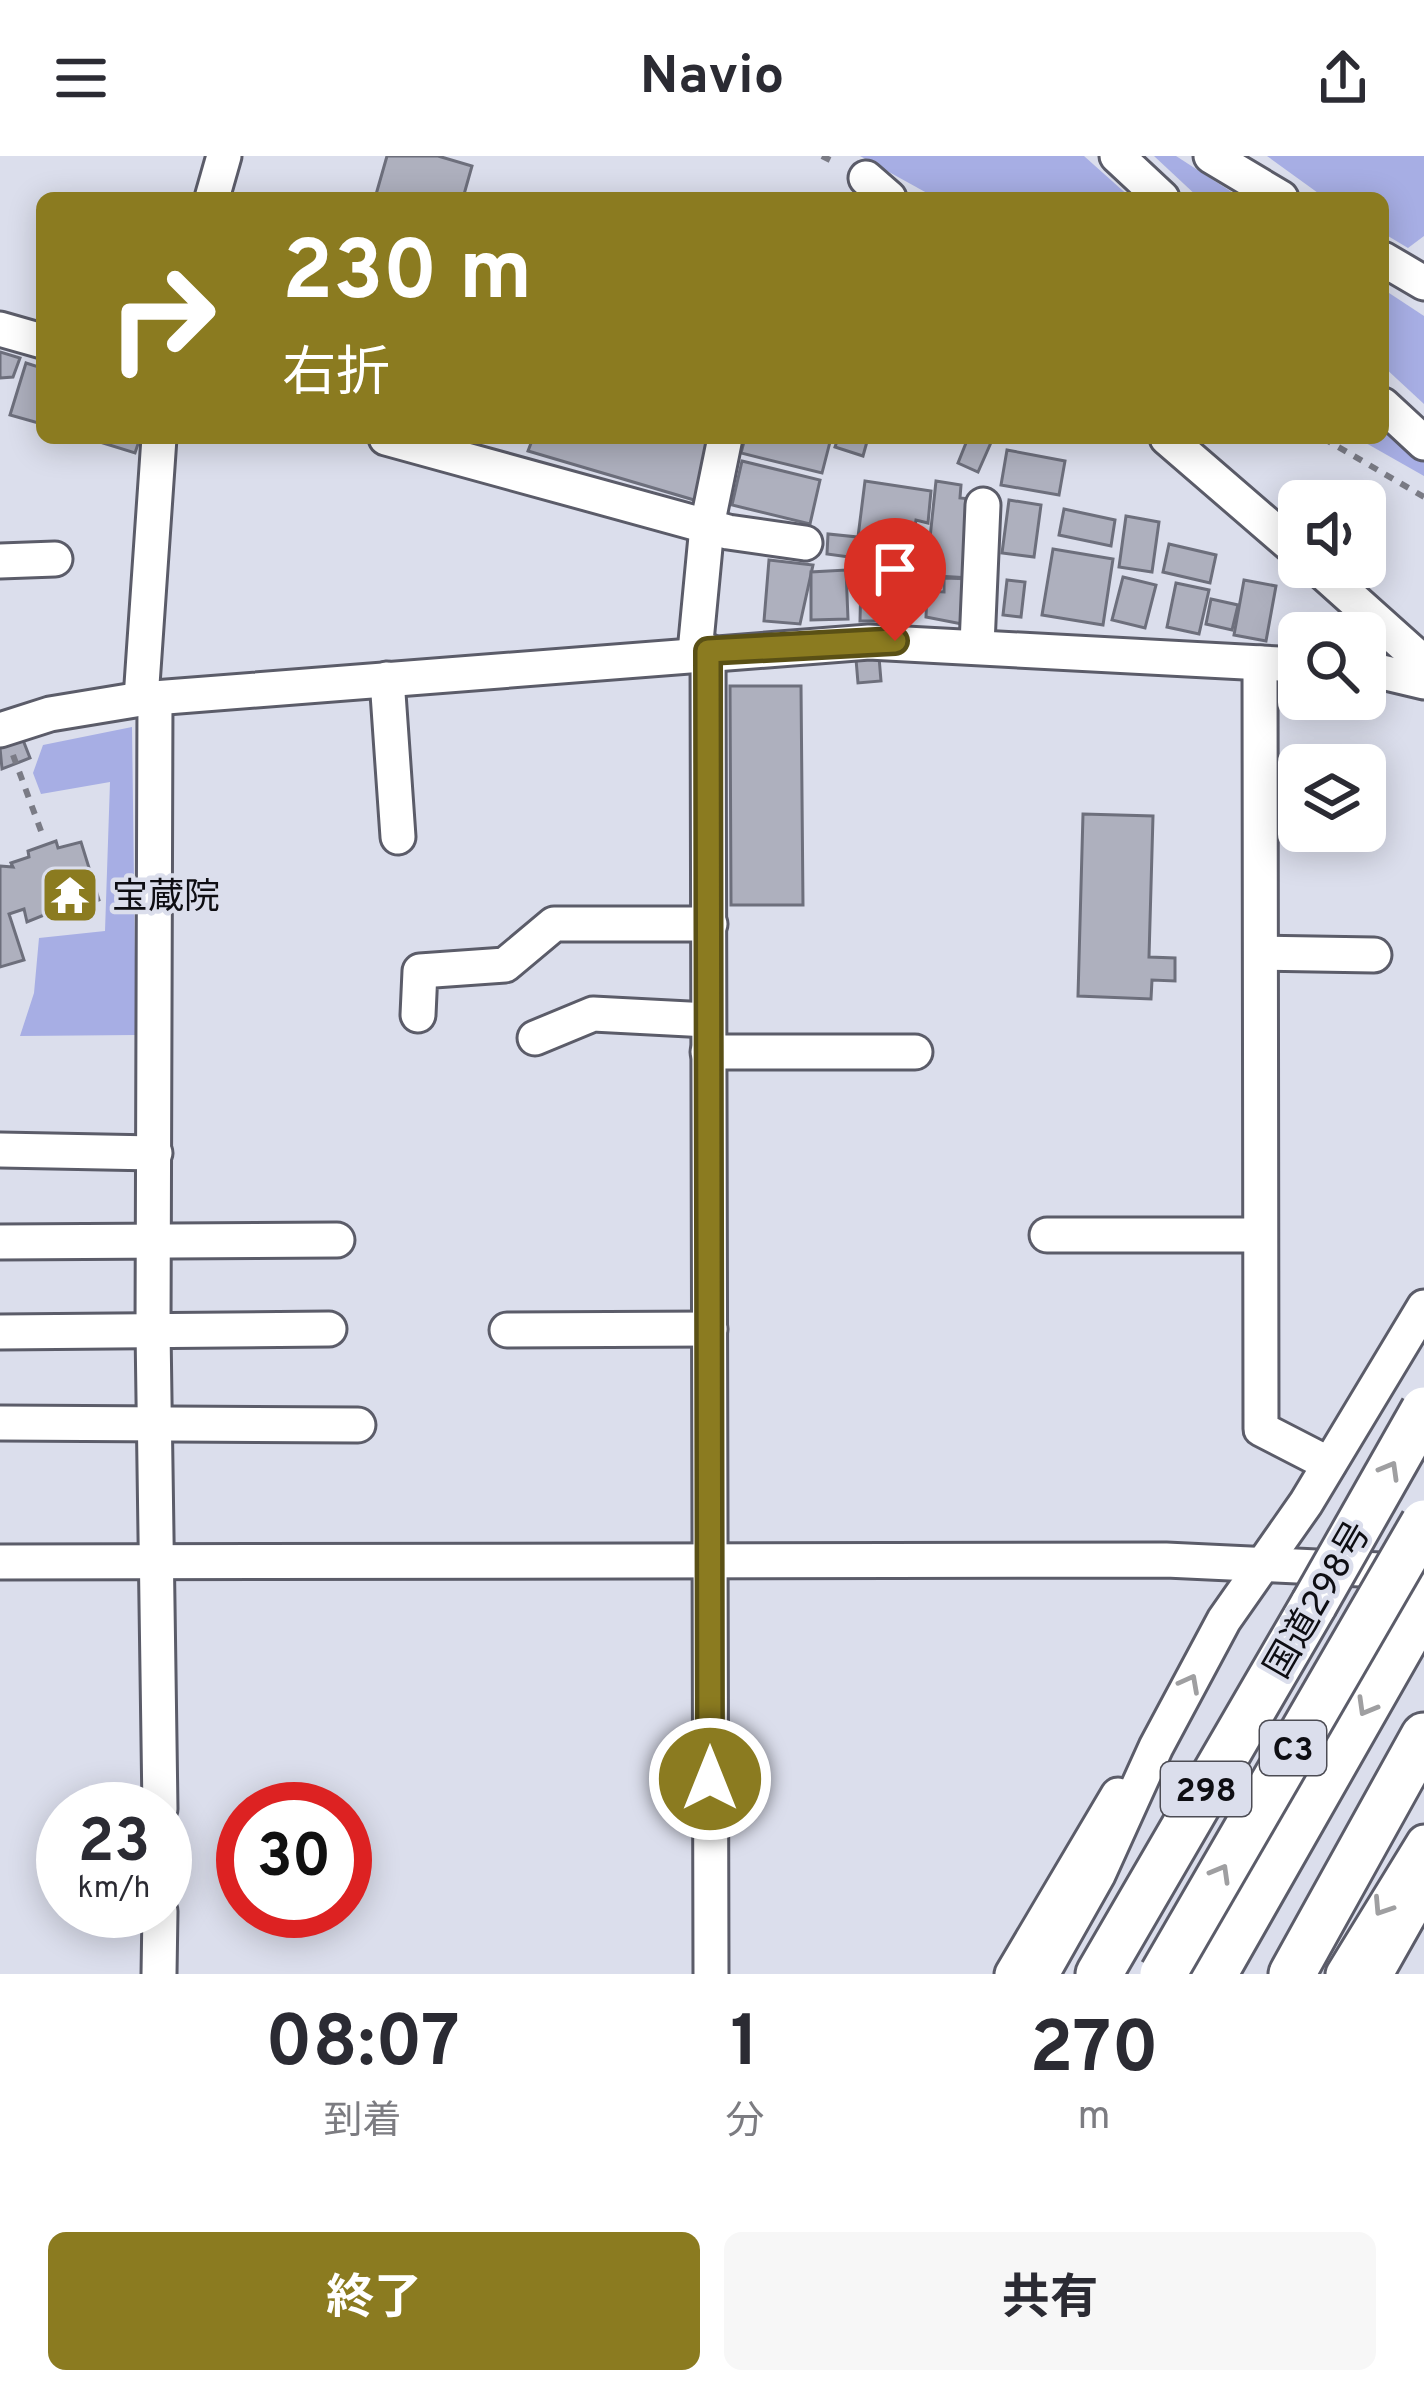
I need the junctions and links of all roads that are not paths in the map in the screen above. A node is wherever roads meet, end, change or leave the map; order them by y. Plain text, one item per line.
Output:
1 (224, 156) edge
2 (1118, 156) edge
3 (1211, 156) edge
4 (214, 192) edge
5 (1156, 192) edge
6 (1271, 192) edge
7 (1389, 263) edge
8 (1424, 283) edge
9 (0, 329) edge
10 (36, 339) edge
11 (1389, 411) edge
12 (1424, 443) edge
13 (159, 444) edge
14 (408, 444) edge
15 (724, 444) edge
16 (1174, 444) edge
17 (982, 505) dead end
18 (707, 526) junction
19 (1278, 533) edge
20 (805, 543) dead end
21 (55, 559) dead end
22 (0, 561) edge
23 (1340, 588) edge
24 (977, 645) junction
25 (701, 652) junction
26 (1260, 663) junction
27 (1424, 663) edge
28 (1278, 664) edge
29 (1386, 673) edge
30 (387, 680) junction
31 (1424, 682) edge
32 (148, 699) junction
33 (2, 730) edge
34 (398, 837) dead end
35 (710, 924) junction
36 (1261, 952) junction
37 (1374, 955) dead end
38 (418, 1015) dead end
39 (708, 1036) junction
40 (536, 1039) dead end
41 (915, 1052) dead end
42 (0, 1150) edge
43 (155, 1153) junction
44 (1047, 1235) dead end
45 (1260, 1235) junction
46 (338, 1240) dead end
47 (154, 1241) junction
48 (0, 1242) edge
49 (1424, 1307) edge
50 (329, 1329) dead end
51 (710, 1329) junction
52 (153, 1330) junction
53 (507, 1330) dead end
54 (0, 1332) edge
55 (1424, 1410) edge
56 (0, 1423) edge
57 (154, 1423) junction
58 (358, 1425) dead end
59 (1329, 1464) junction
60 (1424, 1523) edge
61 (712, 1559) junction
62 (0, 1562) edge
63 (158, 1562) junction
64 (1264, 1564) junction
65 (1424, 1572) edge
66 (1424, 1605) edge
67 (1424, 1736) edge
68 (1156, 1747) junction
69 (160, 1782) edge
70 (1424, 1842) edge
71 (1424, 1889) edge
72 (160, 1938) edge
73 (159, 1974) edge
74 (711, 1974) edge
75 (1012, 1974) edge
76 (1042, 1974) edge
77 (1099, 1974) edge
78 (1162, 1974) edge
79 (1214, 1974) edge
80 (1292, 1974) edge
81 (1343, 1974) edge
82 (1376, 1974) edge

1 - 4 street
2 - 5 street
3 - 6 street
7 - 8 street
9 - 10 street
11 - 12 street
13 - 32 street
14 - 18 street
15 - 18 street
16 - 19 street
17 - 24 street
18 - 20 street
18 - 25 street
21 - 22 street
23 - 27 street
24 - 25 street
24 - 26 street
25 - 30 street
25 - 35 street
26 - 28 street
26 - 36 street
29 - 31 street
30 - 32 street
30 - 34 street
32 - 33 street
32 - 43 street
35 - 38 street
35 - 39 street
36 - 37 street
36 - 45 street
39 - 40 street
39 - 41 street
39 - 51 street
42 - 43 street
43 - 47 street
44 - 45 street
45 - 59 street
46 - 47 street
47 - 48 street
47 - 52 street
49 - 59 street
50 - 52 street
51 - 53 street
51 - 61 street
52 - 54 street
52 - 57 street
77 -> 55 highway, 国道298号 / 298, bridge
56 - 57 street
57 - 58 street
57 - 63 street
59 - 64 street
78 -> 60 highway, C3, bridge
61 - 63 street
61 - 64 street
61 - 74 street
62 - 63 street
63 - 69 street
64 - 65 street
68 -> 64 street
66 -> 79 highway, C3
67 - 80 highway
68 - 75 street
68 - 76 street
70 -> 81 street
71 - 82 street
72 - 73 street

